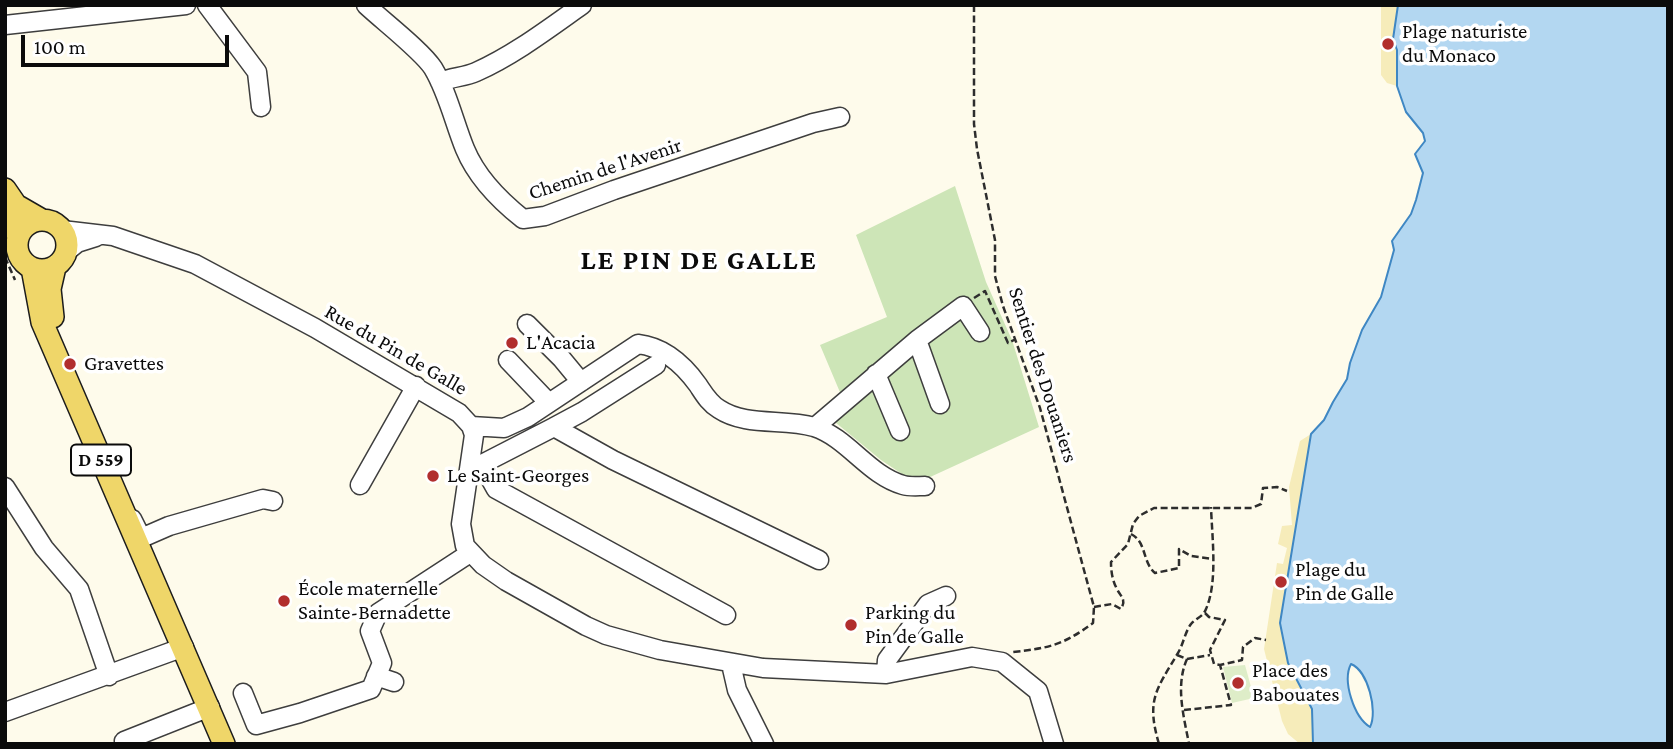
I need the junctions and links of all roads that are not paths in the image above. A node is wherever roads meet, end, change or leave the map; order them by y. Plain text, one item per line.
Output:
1 (186, 5) edge
2 (206, 5) edge
3 (366, 5) edge
4 (582, 5) edge
5 (5, 25) edge
6 (440, 82) junction
7 (261, 107) dead end
8 (839, 117) dead end
9 (5, 189) edge
10 (5, 215) edge
11 (42, 220) junction
12 (62, 230) junction
13 (18, 235) junction
14 (113, 236) junction
15 (60, 259) junction
16 (32, 268) junction
17 (527, 324) dead end
18 (980, 332) dead end
19 (917, 340) junction
20 (508, 360) dead end
21 (656, 365) dead end
22 (876, 374) junction
23 (581, 382) junction
24 (416, 386) junction
25 (550, 403) junction
26 (940, 404) dead end
27 (471, 426) junction
28 (554, 427) junction
29 (815, 427) junction
30 (900, 431) dead end
31 (476, 465) junction
32 (360, 485) dead end
33 (925, 486) dead end
34 (5, 487) edge
35 (113, 488) junction
36 (273, 501) dead end
37 (146, 536) junction
38 (470, 553) junction
39 (819, 560) dead end
40 (946, 596) dead end
41 (726, 615) dead end
42 (184, 647) junction
43 (731, 664) junction
44 (886, 674) junction
45 (109, 676) junction
46 (376, 676) junction
47 (394, 682) dead end
48 (243, 693) dead end
49 (210, 707) junction
50 (5, 712) edge
51 (124, 741) dead end
52 (224, 744) edge
53 (764, 744) edge
54 (1054, 744) edge

1 - 5 street
2 - 7 street
3 - 6 street, Chemin de l'Avenir
4 - 6 street
6 - 8 street, Chemin de l'Avenir
9 - 11 main road
10 - 13 main road
11 - 12 main road
11 - 13 main road
12 - 14 street, Rue du Pin de Galle
12 - 15 main road
13 - 16 main road
14 - 15 street, Rue du Pin de Galle
14 - 24 street, Rue du Pin de Galle
15 - 16 main road
15 - 37 main road, D 559
16 - 35 main road, D 559
17 - 23 street
18 - 19 street
19 - 22 street
19 - 26 street
20 - 25 street
21 - 28 street
22 - 29 street
22 - 30 street
23 - 25 street
23 - 29 street
24 - 27 street, Rue du Pin de Galle
24 - 32 street
25 - 27 street
27 - 31 street, Rue du Pin de Galle
28 - 31 street
28 - 39 street
29 - 33 street
31 - 38 street, Rue du Pin de Galle
31 - 41 street
34 - 45 street
35 - 37 street
35 - 42 main road, D 559
36 - 37 street
37 - 42 main road, D 559
38 - 43 street
38 - 46 street
40 - 44 street
42 - 45 street
42 - 49 main road, D 559
43 - 44 street
43 - 53 street
44 - 54 street
45 - 50 street
46 - 47 street
46 - 48 street
49 - 51 street
49 - 52 main road, D 559

